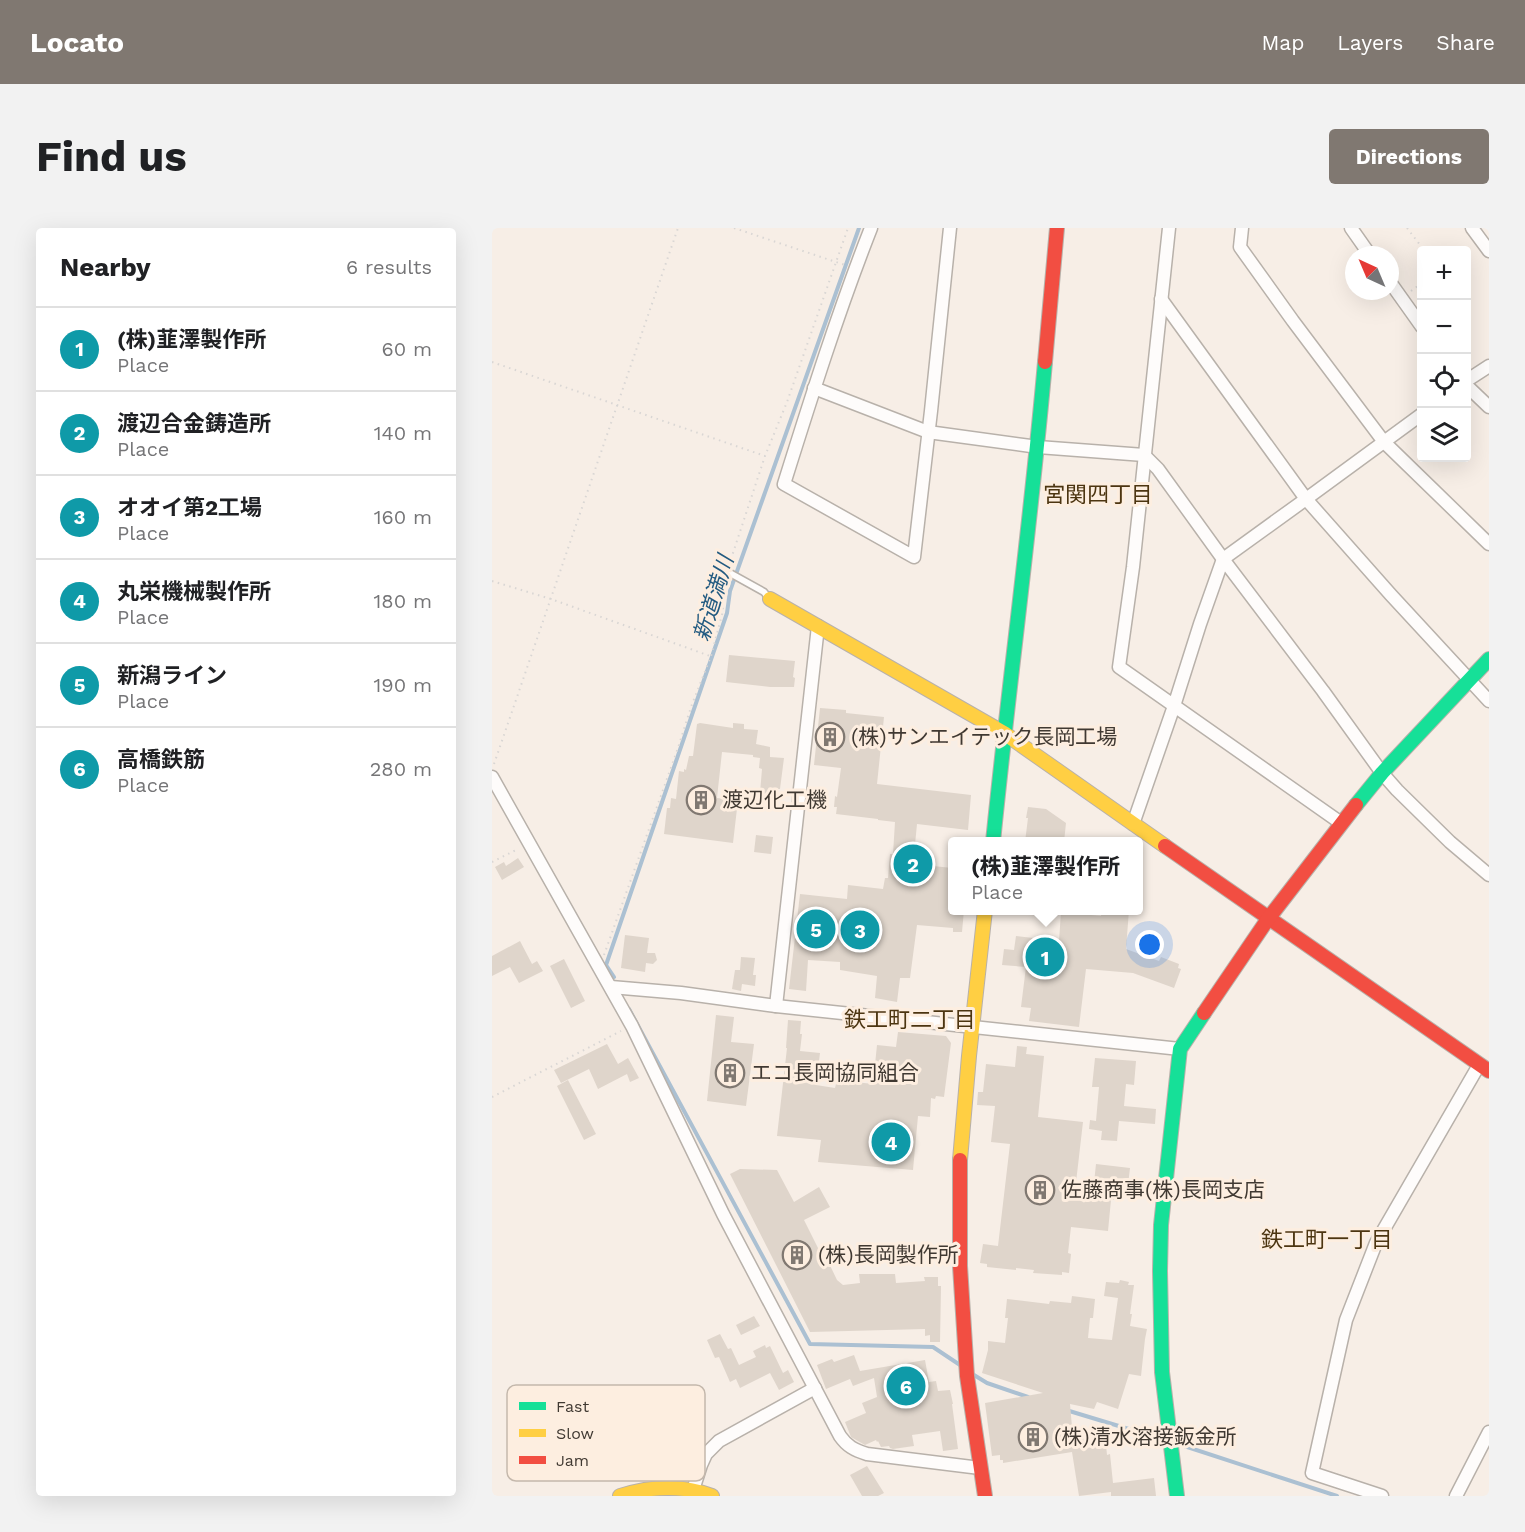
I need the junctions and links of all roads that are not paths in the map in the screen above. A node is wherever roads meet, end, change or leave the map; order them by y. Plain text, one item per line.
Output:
1 (871, 228) edge
2 (950, 228) edge
3 (1057, 228) edge
4 (1169, 228) edge
5 (1242, 228) edge
6 (1351, 228) edge
7 (1472, 228) edge
8 (1364, 246) edge
9 (1489, 251) edge
10 (1399, 295) edge
11 (1161, 299) junction
12 (1417, 320) edge
13 (1489, 366) edge
14 (1471, 380) edge
15 (1471, 387) edge
16 (814, 388) junction
17 (1489, 407) edge
18 (1417, 418) edge
19 (928, 432) junction
20 (1384, 442) junction
21 (1038, 447) junction
22 (1144, 455) junction
23 (1306, 500) junction
24 (1489, 544) edge
25 (1222, 559) junction
26 (728, 572) road end
27 (770, 600) joint
28 (818, 626) junction
29 (1489, 659) edge
30 (1468, 680) junction
31 (1489, 701) edge
32 (1174, 706) junction
33 (1004, 733) junction
34 (1382, 773) junction
35 (492, 777) edge
36 (1341, 823) junction
37 (1133, 824) junction
38 (994, 837) edge
39 (1489, 875) edge
40 (984, 915) edge
41 (1268, 919) junction
42 (611, 987) junction
43 (776, 1006) junction
44 (972, 1027) junction
45 (1180, 1049) junction
46 (1484, 1068) edge
47 (815, 1388) junction
48 (1489, 1432) edge
49 (705, 1456) edge
50 (980, 1468) junction
51 (696, 1481) edge
52 (693, 1490) junction
53 (620, 1496) edge
54 (712, 1496) edge
55 (985, 1496) edge
56 (1177, 1496) edge
57 (1383, 1496) edge
58 (1456, 1496) edge

1 - 16 street
2 - 19 street
3 - 21 street
4 - 11 street
5 - 20 street
6 - 8 street
7 - 9 street
10 - 12 street
11 - 22 street
11 - 23 street
13 - 14 street
15 - 17 street
16 - 19 street
16 - 19 street
18 - 20 street
19 - 21 street
20 - 23 street
20 - 24 street
21 - 22 street
21 - 33 street
22 - 25 street
22 - 32 street
23 - 25 street
23 - 30 street
25 - 32 street
25 - 34 street
26 - 27 lane
27 - 28 street
28 - 33 street
28 - 43 street
29 - 30 street
30 - 31 street
30 - 34 street
32 - 36 street
32 - 37 street
33 - 37 street
33 - 38 street
34 - 36 street
34 - 39 street
35 - 42 street
36 - 41 street
37 - 41 street
40 - 44 street
41 - 45 street
41 - 46 street
42 - 43 street
42 - 47 street
43 - 44 street
44 - 45 street
44 - 50 street
45 - 56 street
46 - 57 street
47 - 49 street
47 - 50 street
48 - 58 street
50 - 55 street
51 - 52 street
52 - 53 street
52 - 54 street

